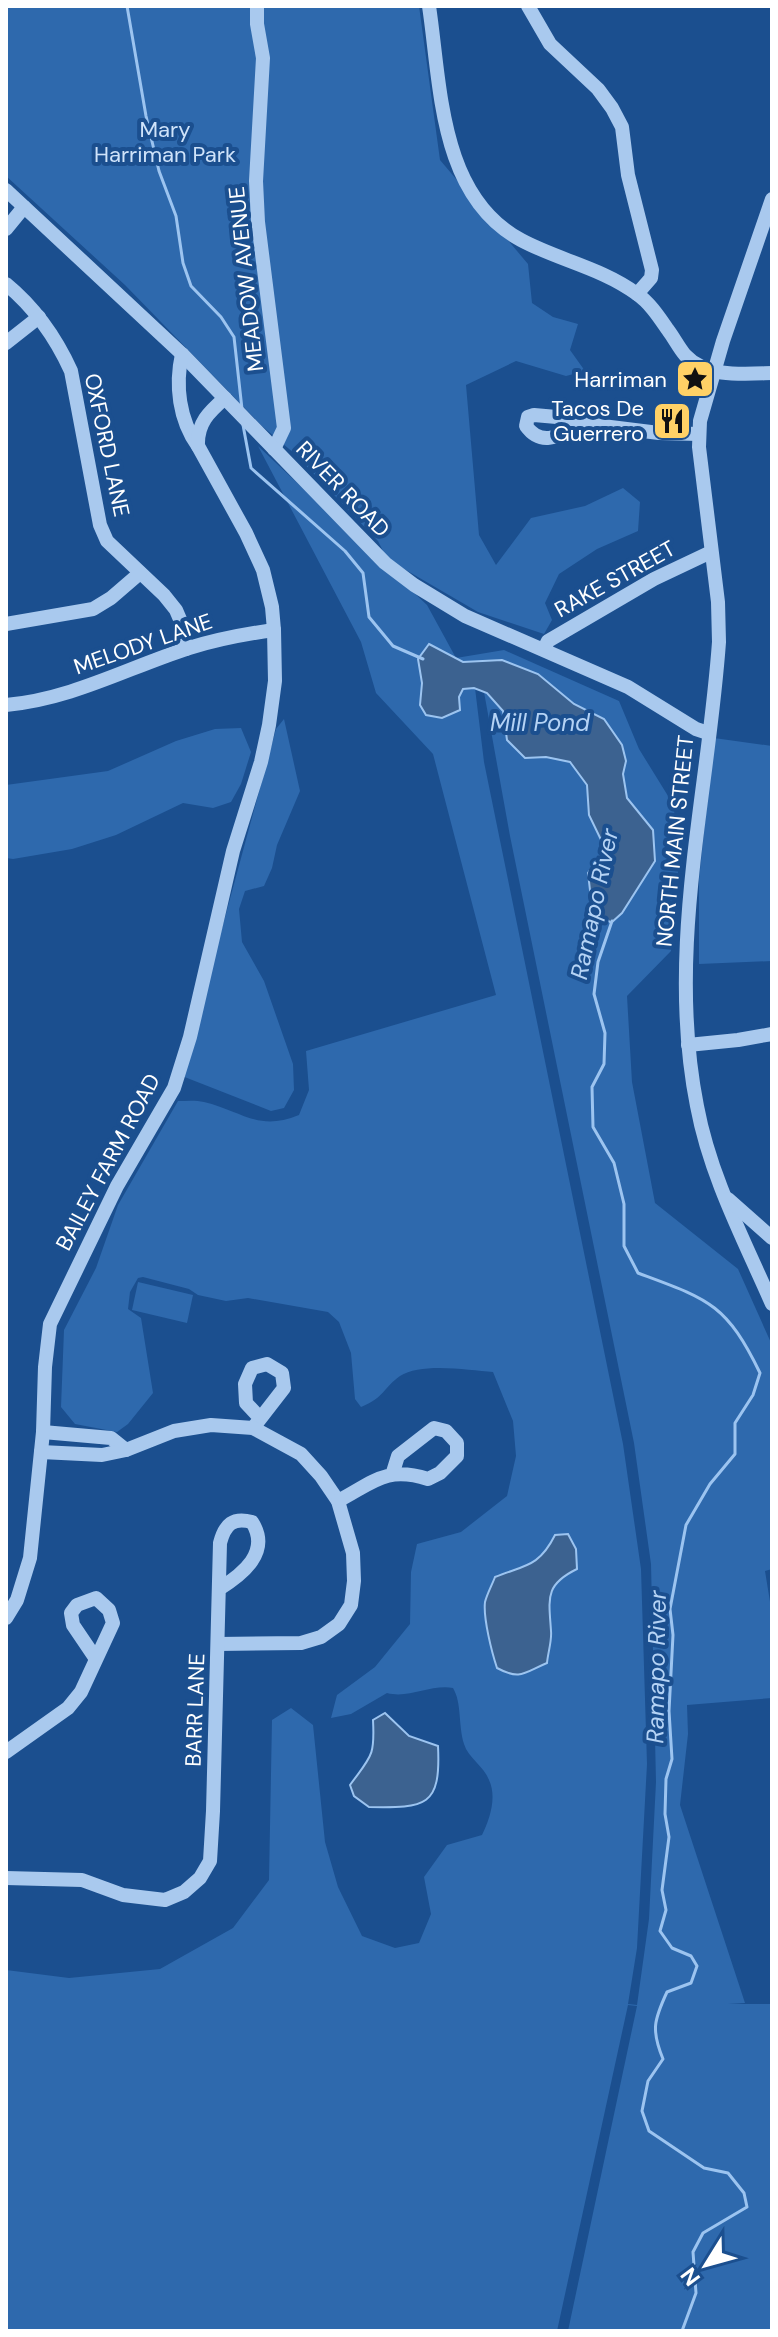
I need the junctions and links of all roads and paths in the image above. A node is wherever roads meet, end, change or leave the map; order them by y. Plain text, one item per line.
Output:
1 (257, 6) edge
2 (429, 6) edge
3 (528, 6) edge
4 (6, 190) edge
5 (772, 199) edge
6 (24, 207) junction
7 (6, 229) edge
8 (6, 284) edge
9 (637, 294) junction
10 (39, 317) junction
11 (6, 343) edge
12 (182, 354) junction
13 (714, 371) junction
14 (772, 373) edge
15 (225, 398) junction
16 (570, 422) dead end
17 (699, 434) junction
18 (270, 444) junction
19 (198, 446) junction
20 (711, 552) junction
21 (140, 573) junction
22 (6, 624) edge
23 (274, 630) junction
24 (186, 649) junction
25 (544, 649) junction
26 (6, 705) edge
27 (708, 733) junction
28 (772, 1034) edge
29 (688, 1045) junction
30 (725, 1196) junction
31 (772, 1238) edge
32 (772, 1304) edge
33 (43, 1432) junction
34 (126, 1450) junction
35 (41, 1452) junction
36 (393, 1472) junction
37 (338, 1501) junction
38 (219, 1589) junction
39 (6, 1618) edge
40 (218, 1644) junction
41 (96, 1659) dead end
42 (7, 1749) edge
43 (6, 1878) edge

1 - 18 street, MEADOW AVENUE
2 - 9 street
3 - 9 street
4 - 6 street, RIVER ROAD
5 - 13 street, NORTH MAIN STREET
6 - 7 street
6 - 12 street, RIVER ROAD
8 - 10 street, OXFORD LANE
9 - 13 street
10 - 11 street
10 - 21 street, OXFORD LANE
12 - 15 street, RIVER ROAD
12 - 19 street
13 - 14 street
13 - 17 street, NORTH MAIN STREET
15 - 18 street, RIVER ROAD
15 - 19 street
16 - 17 street
17 - 20 street, NORTH MAIN STREET
18 - 25 street, RIVER ROAD
19 - 23 street
20 - 25 street, RAKE STREET
20 - 27 street, NORTH MAIN STREET
21 - 22 street
21 - 24 street, OXFORD LANE
23 - 24 street, MELODY LANE
23 - 33 street, BAILEY FARM ROAD
24 - 26 street, MELODY LANE
25 - 27 street, RIVER ROAD
27 - 29 street, NORTH MAIN STREET
28 - 29 street
29 - 30 street, NORTH MAIN STREET
30 - 31 street
30 - 32 street, NORTH MAIN STREET
33 - 34 street
33 - 35 street, BAILEY FARM ROAD
34 - 35 street, BARR LANE
34 - 37 street, BARR LANE
35 - 39 street, BAILEY FARM ROAD
36 - 36 street
36 - 37 street
37 - 40 street, BARR LANE
38 - 38 street
38 - 40 street
40 - 43 street, BARR LANE
41 - 42 street

